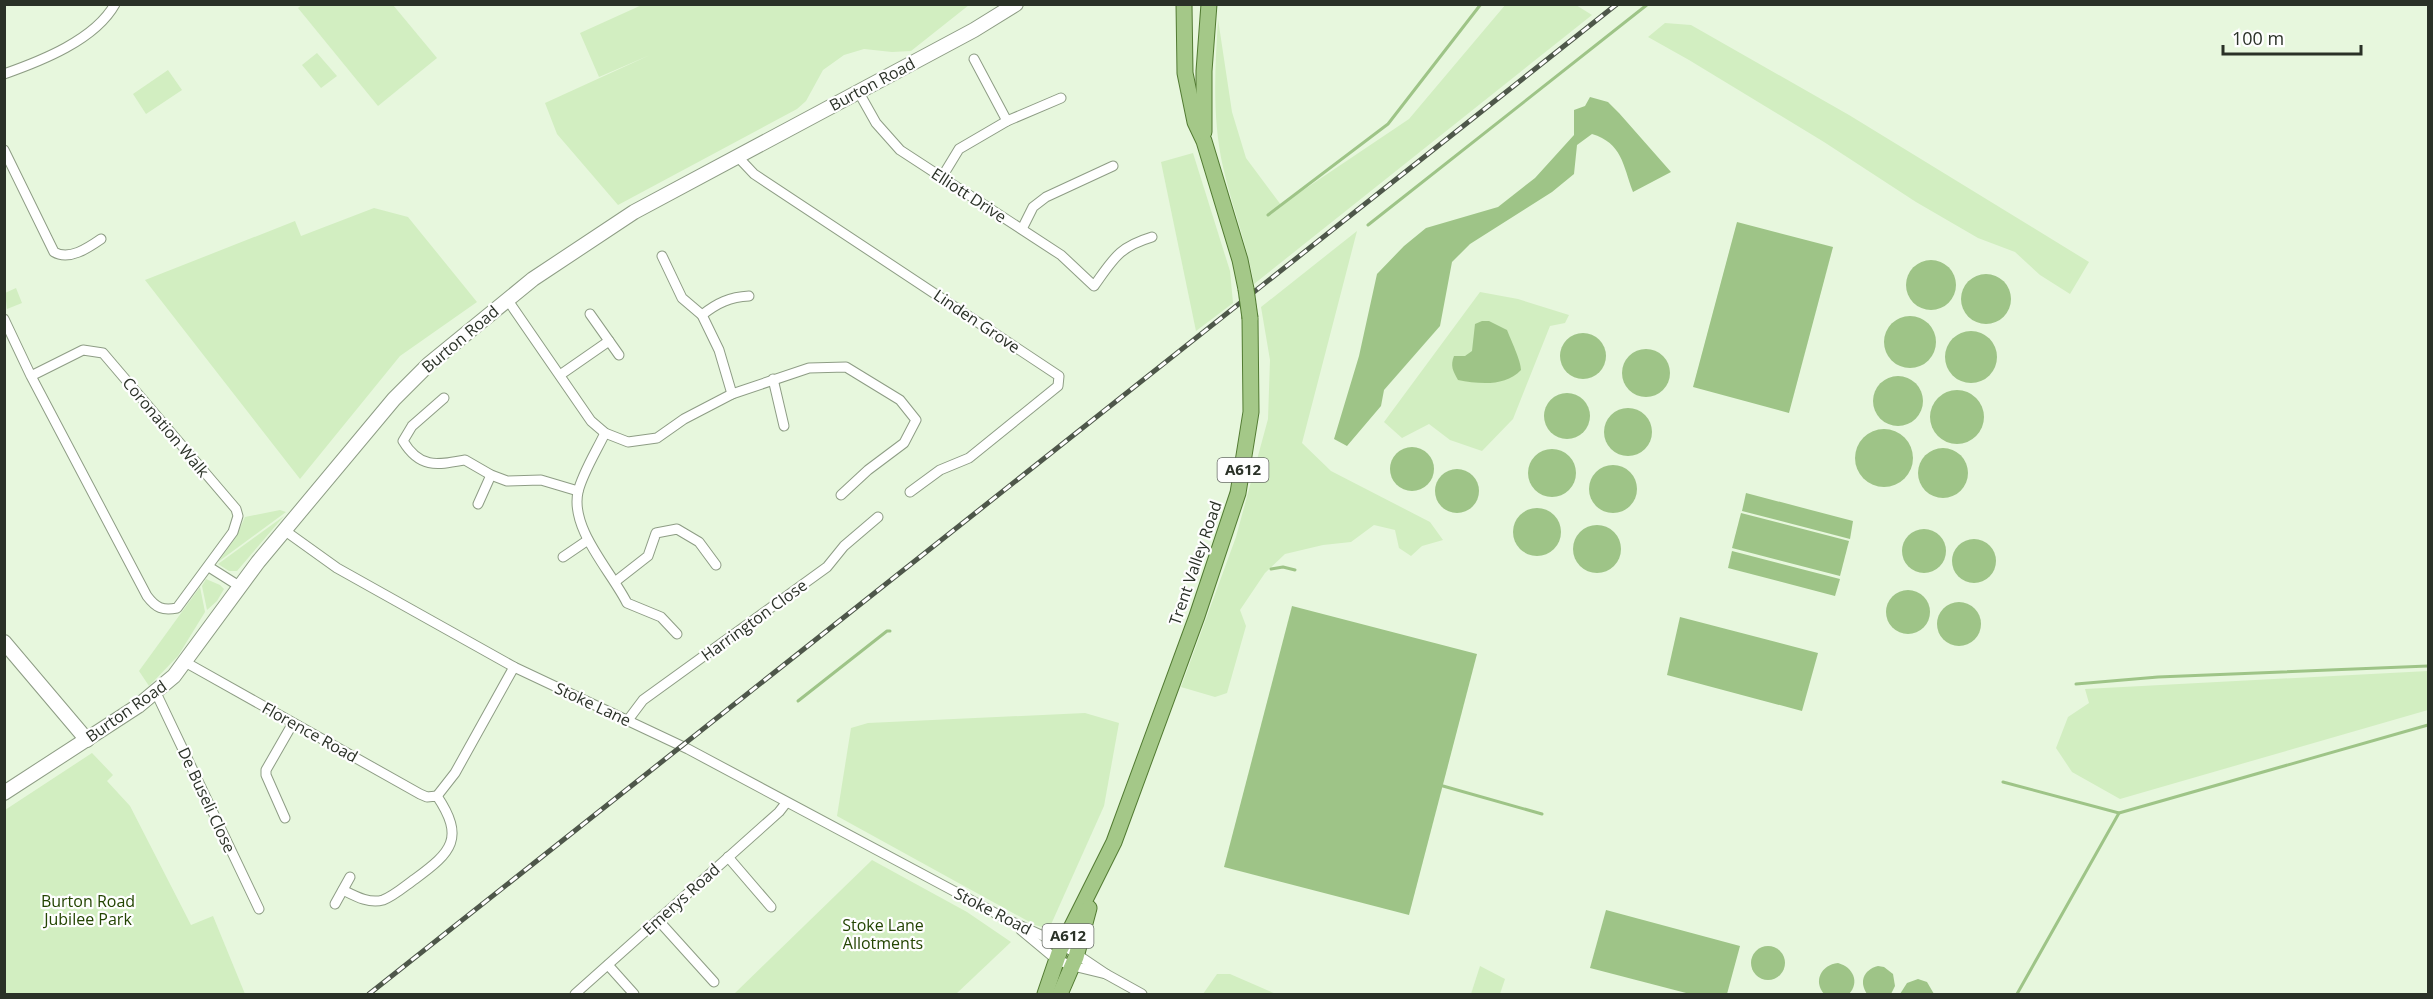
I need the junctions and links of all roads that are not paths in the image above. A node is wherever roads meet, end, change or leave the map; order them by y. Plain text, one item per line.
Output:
1 (115, 4) edge
2 (1016, 4) edge
3 (1184, 4) edge
4 (1209, 4) edge
5 (974, 59) dead end
6 (4, 74) edge
7 (858, 91) junction
8 (1061, 98) dead end
9 (1008, 121) junction
10 (1204, 141) junction
11 (4, 150) edge
12 (737, 156) junction
13 (1113, 166) dead end
14 (942, 177) junction
15 (1022, 229) junction
16 (1152, 237) dead end
17 (101, 239) dead end
18 (662, 255) dead end
19 (738, 285) dead end
20 (749, 296) dead end
21 (739, 297) junction
22 (507, 299) junction
23 (590, 314) dead end
24 (702, 315) junction
25 (4, 319) edge
26 (609, 342) junction
27 (619, 355) dead end
28 (560, 375) junction
29 (32, 376) junction
30 (773, 379) junction
31 (732, 394) junction
32 (444, 398) dead end
33 (784, 426) dead end
34 (606, 433) junction
35 (491, 475) junction
36 (578, 491) junction
37 (910, 492) dead end
38 (841, 495) dead end
39 (478, 504) dead end
40 (878, 517) dead end
41 (285, 530) junction
42 (588, 540) junction
43 (563, 556) dead end
44 (716, 566) dead end
45 (209, 567) junction
46 (616, 581) junction
47 (239, 586) junction
48 (677, 634) dead end
49 (4, 642) edge
50 (185, 662) junction
51 (514, 667) junction
52 (152, 695) junction
53 (628, 720) junction
54 (293, 723) junction
55 (87, 740) junction
56 (4, 793) edge
57 (437, 796) junction
58 (786, 803) junction
59 (285, 818) dead end
60 (728, 857) junction
61 (909, 867) joint
62 (350, 877) dead end
63 (1097, 879) junction
64 (343, 890) junction
65 (335, 904) dead end
66 (771, 907) dead end
67 (259, 909) dead end
68 (658, 920) junction
69 (1010, 921) junction
70 (1063, 945) junction
71 (1075, 959) junction
72 (1057, 960) junction
73 (608, 965) junction
74 (1106, 974) junction
75 (714, 982) dead end
76 (575, 994) edge
77 (634, 994) edge
78 (1045, 994) edge
79 (1060, 994) edge
80 (1142, 994) edge

1 - 6 street
2 - 7 street, Burton Road
3 - 10 main road, Trent Valley Road / A612
4 - 10 main road, Trent Valley Road / A612
5 - 9 street
7 - 12 street, Burton Road
7 - 14 street, Elliott Drive
8 - 9 street
9 - 14 street
10 - 63 main road, Trent Valley Road / A612, bridge
11 - 17 street
12 - 22 street, Burton Road
12 - 37 street, Linden Grove
13 - 15 street
14 - 15 street, Elliott Drive
15 - 16 street, Elliott Drive
18 - 24 street
19 - 21 street
20 - 21 street
21 - 24 street
22 - 28 street
22 - 41 street, Burton Road
23 - 26 street
24 - 31 street
25 - 29 street, Coronation Walk
26 - 27 street
26 - 28 street
28 - 34 street
29 - 45 street, Coronation Walk
29 - 45 street, Coronation Walk
30 - 31 street
30 - 33 street
30 - 38 street
31 - 34 street
32 - 35 street
34 - 36 street
35 - 36 street
35 - 39 street
36 - 42 street
40 - 53 street, Harrington Close
41 - 47 street, Burton Road
41 - 51 street, Stoke Lane
42 - 43 street
42 - 46 street
44 - 46 street
45 - 47 street
46 - 48 street
47 - 50 street, Burton Road
49 - 55 street
50 - 52 street, Burton Road
50 - 54 street, Florence Road
51 - 53 street, Stoke Lane
51 - 57 street
52 - 55 street, Burton Road
52 - 67 street, De Buseli Close
53 - 58 street, Stoke Lane
54 - 57 street, Florence Road
54 - 59 street
55 - 56 street, Burton Road
57 - 64 street
58 - 60 street, Emerys Road
58 - 61 street, Stoke Lane
60 - 66 street
60 - 68 street, Emerys Road
61 - 69 street, Stoke Road
62 - 64 street
63 - 70 main road, Trent Valley Road / A612
63 - 71 main road, Trent Valley Road / A612
64 - 65 street
68 - 73 street, Emerys Road
68 - 75 street
69 - 70 street, Stoke Road
69 - 72 street
70 - 71 street, Stoke Road
70 - 72 main road, Trent Valley Road / A612
71 - 72 street
71 - 74 street, Stoke Road
71 - 74 street
71 - 79 main road, Trent Valley Road / A612
72 - 78 main road, Trent Valley Road / A612
73 - 76 street, Emerys Road
73 - 77 street
74 - 80 street

